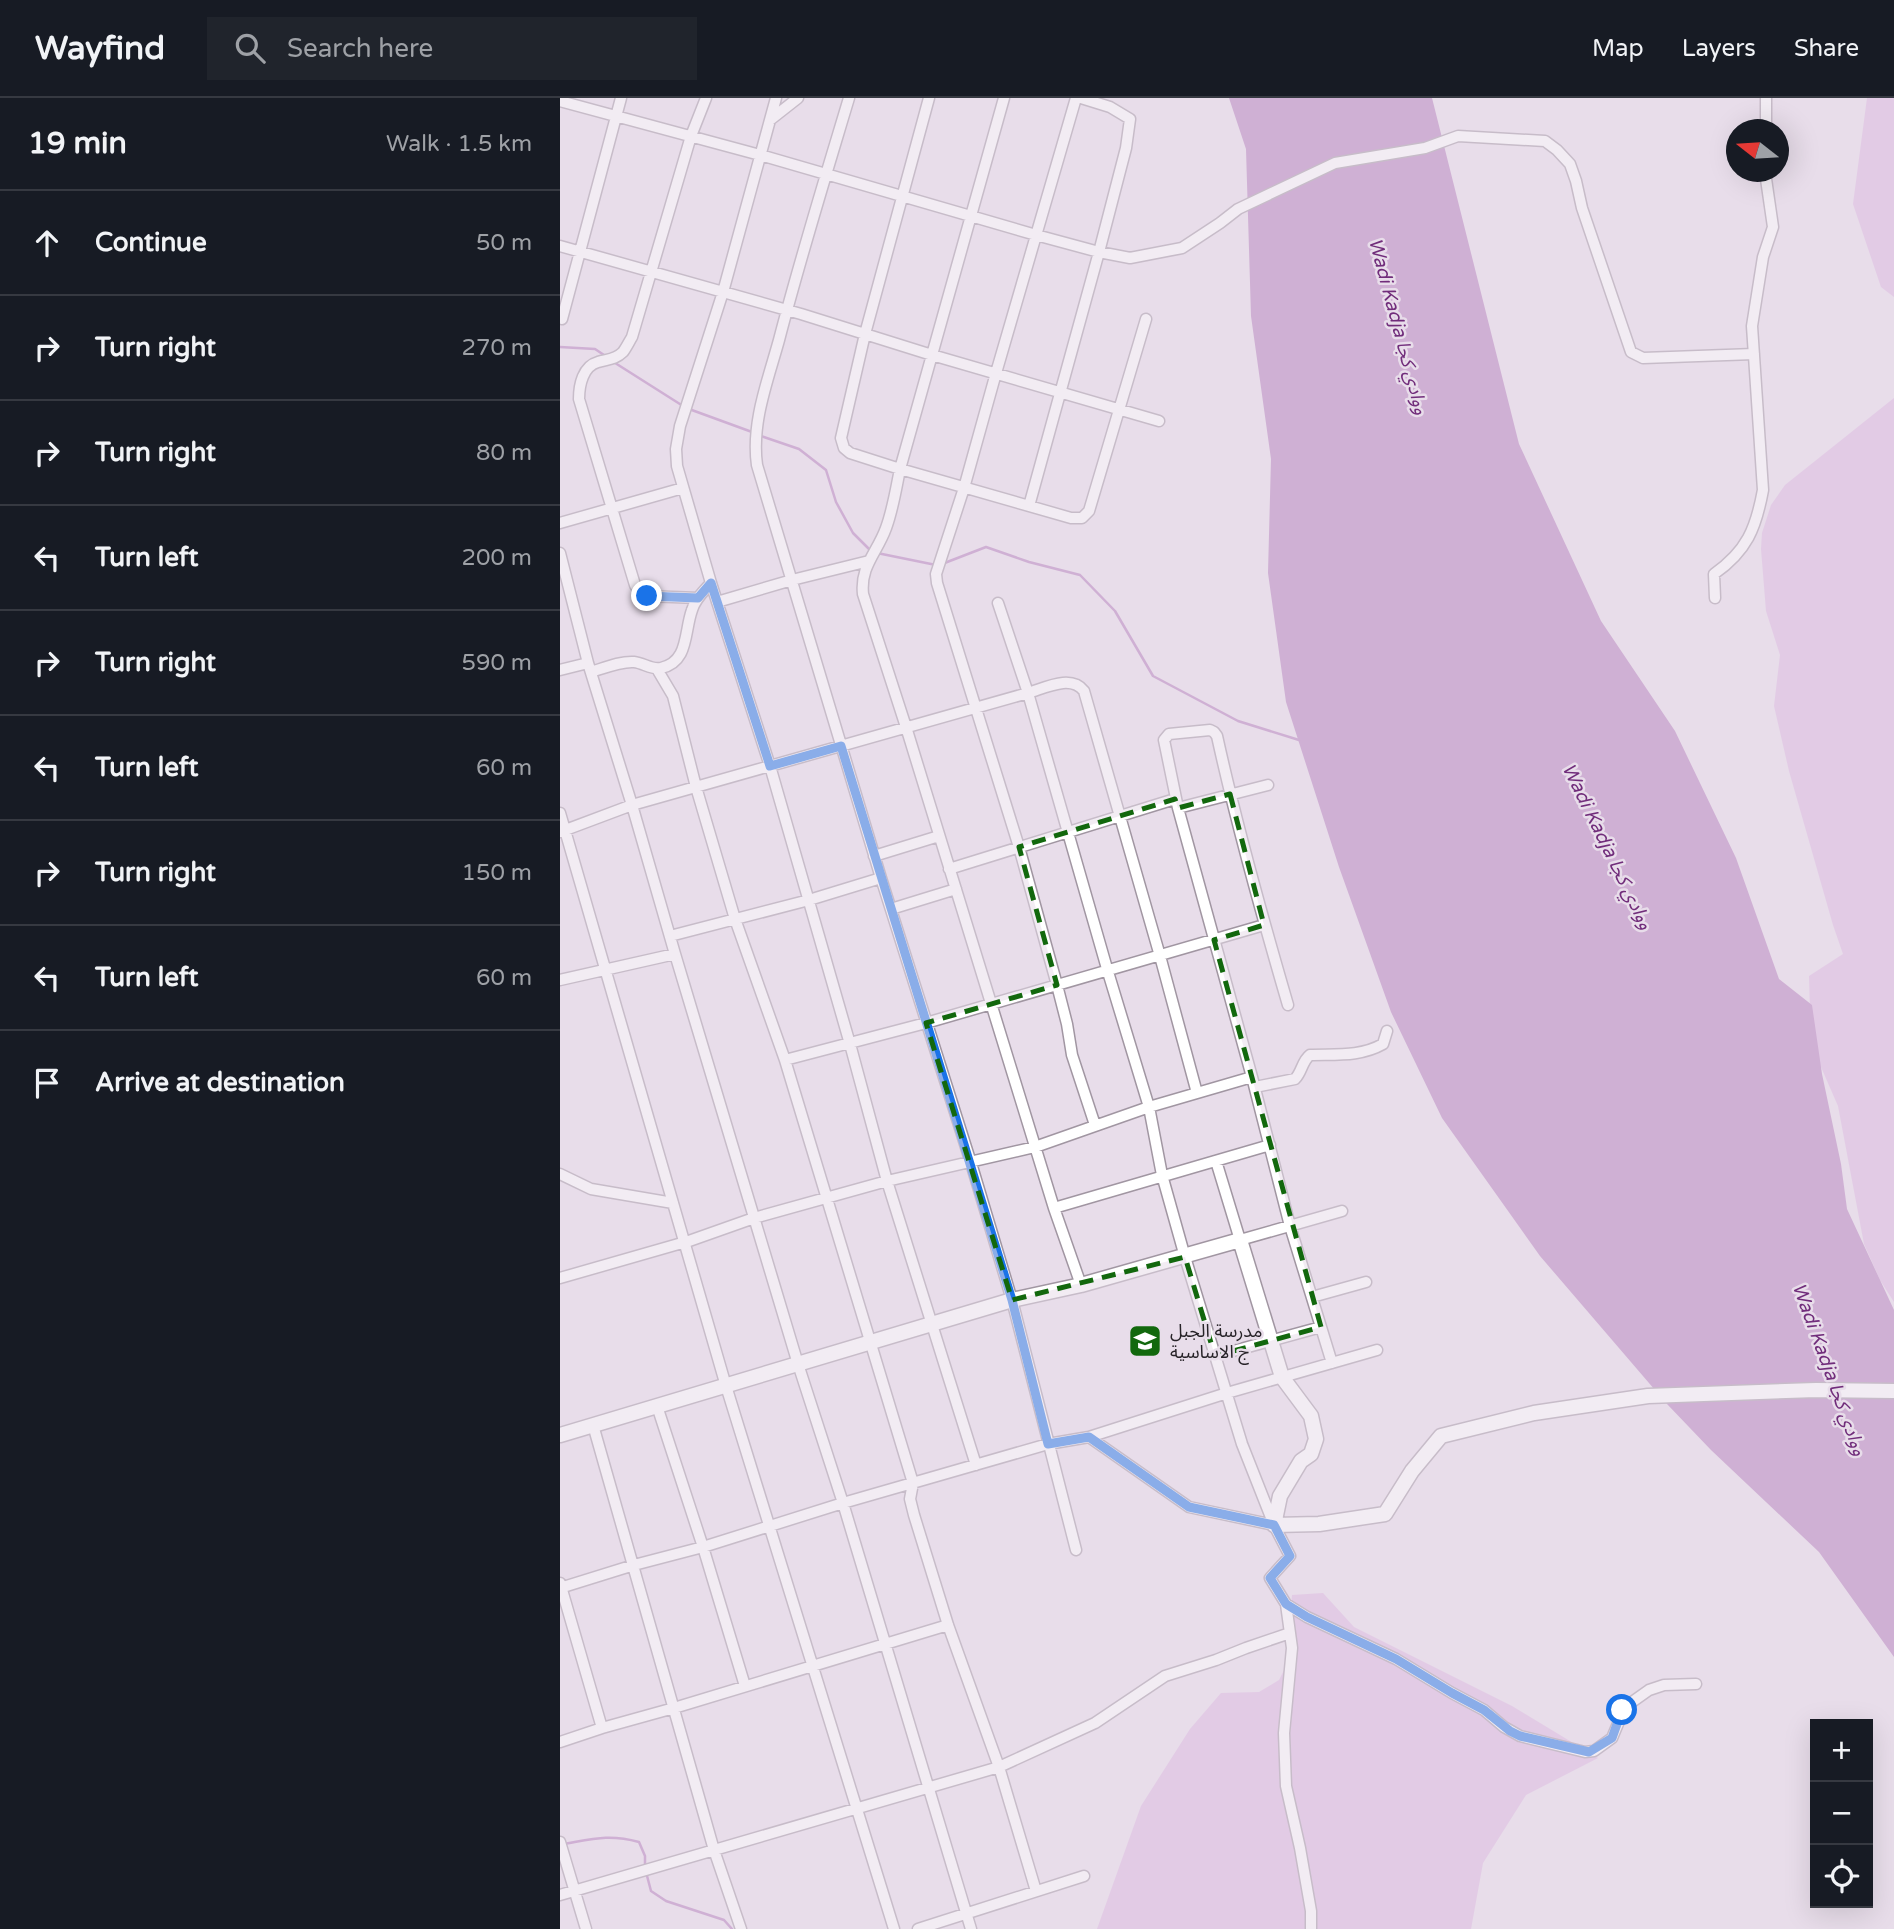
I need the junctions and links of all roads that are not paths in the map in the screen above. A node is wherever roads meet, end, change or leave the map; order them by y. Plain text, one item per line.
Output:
1 (621, 98) edge
2 (706, 98) edge
3 (776, 98) edge
4 (798, 98) edge
5 (849, 98) edge
6 (929, 98) edge
7 (1004, 98) edge
8 (1079, 98) edge
9 (1766, 98) edge
10 (560, 101) edge
11 (616, 116) junction
12 (1766, 119) edge
13 (770, 120) junction
14 (691, 136) junction
15 (760, 155) junction
16 (826, 174) junction
17 (1766, 182) edge
18 (902, 195) junction
19 (971, 216) junction
20 (1036, 235) junction
21 (560, 246) edge
22 (579, 252) junction
23 (1099, 252) junction
24 (652, 272) junction
25 (723, 292) junction
26 (787, 310) junction
27 (562, 319) dead end
28 (1146, 319) dead end
29 (865, 334) junction
30 (1754, 354) junction
31 (932, 355) junction
32 (996, 373) junction
33 (1060, 391) junction
34 (1120, 408) junction
35 (1159, 421) dead end
36 (900, 470) junction
37 (683, 488) junction
38 (964, 488) junction
39 (1029, 506) junction
40 (613, 508) junction
41 (560, 523) edge
42 (560, 554) edge
43 (869, 561) junction
44 (792, 580) junction
45 (711, 583) junction
46 (698, 598) junction
47 (1715, 598) dead end
48 (717, 602) junction
49 (998, 603) dead end
50 (590, 667) junction
51 (657, 669) junction
52 (560, 670) edge
53 (1028, 693) junction
54 (974, 708) junction
55 (906, 727) junction
56 (841, 746) junction
57 (770, 766) junction
58 (1268, 785) dead end
59 (696, 787) junction
60 (1230, 794) junction
61 (1177, 804) junction
62 (632, 805) junction
63 (560, 813) edge
64 (1120, 817) junction
65 (563, 831) edge
66 (1069, 832) junction
67 (939, 836) junction
68 (1019, 848) junction
69 (874, 856) junction
70 (949, 869) junction
71 (881, 877) junction
72 (956, 889) junction
73 (809, 900) junction
74 (891, 909) junction
75 (735, 919) junction
76 (1264, 925) junction
77 (670, 936) junction
78 (1214, 940) junction
79 (675, 954) junction
80 (1160, 956) junction
81 (605, 969) junction
82 (1108, 972) junction
83 (560, 980) edge
84 (1057, 985) junction
85 (990, 1003) junction
86 (1288, 1005) dead end
87 (926, 1023) junction
88 (1387, 1031) dead end
89 (850, 1044) junction
90 (785, 1060) junction
91 (1253, 1082) junction
92 (1197, 1093) junction
93 (1149, 1107) junction
94 (1095, 1125) junction
95 (1270, 1145) junction
96 (1035, 1147) junction
97 (1216, 1161) junction
98 (971, 1163) junction
99 (560, 1174) edge
100 (1162, 1175) junction
101 (887, 1181) junction
102 (827, 1199) junction
103 (673, 1203) junction
104 (1054, 1208) junction
105 (1342, 1211) dead end
106 (754, 1218) junction
107 (1290, 1226) junction
108 (1240, 1240) junction
109 (684, 1242) junction
110 (1185, 1257) junction
111 (560, 1278) edge
112 (1366, 1282) dead end
113 (1081, 1285) junction
114 (1311, 1297) junction
115 (1012, 1300) junction
116 (932, 1324) junction
117 (1321, 1327) junction
118 (1270, 1340) junction
119 (872, 1343) junction
120 (1377, 1350) dead end
121 (1215, 1356) junction
122 (1332, 1363) junction
123 (798, 1364) junction
124 (1282, 1377) junction
125 (726, 1385) junction
126 (1894, 1391) edge
127 (1227, 1393) junction
128 (657, 1406) junction
129 (593, 1425) junction
130 (560, 1435) edge
131 (1089, 1437) junction
132 (1048, 1444) junction
133 (976, 1465) junction
134 (913, 1483) junction
135 (843, 1503) junction
136 (1274, 1525) junction
137 (770, 1527) junction
138 (704, 1547) junction
139 (1076, 1550) dead end
140 (634, 1565) junction
141 (560, 1586) edge
142 (1286, 1604) junction
143 (948, 1626) junction
144 (1290, 1633) junction
145 (885, 1644) junction
146 (813, 1665) junction
147 (1696, 1684) dead end
148 (745, 1686) junction
149 (674, 1708) junction
150 (602, 1728) junction
151 (560, 1742) edge
152 (999, 1767) junction
153 (929, 1787) junction
154 (857, 1808) junction
155 (560, 1842) edge
156 (714, 1850) junction
157 (1084, 1876) dead end
158 (575, 1891) junction
159 (1036, 1891) junction
160 (560, 1895) edge
161 (967, 1913) junction
162 (586, 1929) edge
163 (741, 1929) edge
164 (894, 1929) edge
165 (918, 1929) edge
166 (971, 1929) edge
167 (1311, 1929) edge

1 - 11 street
2 - 14 street
3 - 13 street
4 - 13 street
5 - 16 street
6 - 18 street
7 - 19 street
8 - 20 street
8 - 23 street
9 - 12 street
10 - 11 street
11 - 14 street
11 - 22 street
13 - 15 street
14 - 15 street
14 - 24 street
15 - 16 street
15 - 25 street
16 - 18 street
16 - 26 street
17 - 30 street
18 - 19 street
18 - 29 street
19 - 20 street
19 - 31 street
20 - 23 street
20 - 32 street
21 - 22 street
22 - 24 street
22 - 27 street
23 - 30 street
23 - 33 street
24 - 25 street
24 - 40 street
25 - 26 street
25 - 37 street
26 - 29 street
26 - 44 street
28 - 34 street
29 - 31 street
29 - 36 street
30 - 47 street
31 - 32 street
31 - 36 street
32 - 33 street
32 - 38 street
33 - 34 street
33 - 39 street
34 - 35 street
34 - 39 street
36 - 38 street
36 - 43 street
37 - 40 street
37 - 45 street
38 - 39 street
38 - 54 street
40 - 41 street
40 - 46 street
42 - 50 street
43 - 44 street
43 - 55 street
44 - 48 street
44 - 56 street
45 - 46 street
45 - 48 street
46 - 51 street
48 - 57 street
49 - 53 street
50 - 51 street
50 - 52 street
50 - 62 street
51 - 59 street
53 - 54 street
53 - 64 street
53 - 66 street
54 - 55 street
54 - 68 street
55 - 56 street
55 - 67 street
56 - 57 street
56 - 69 street
57 - 59 street
57 - 73 street
58 - 60 street
59 - 62 street
59 - 75 street
60 - 61 street
60 - 61 street
60 - 76 street
61 - 64 street
61 - 78 street
62 - 65 street
62 - 77 street
63 - 65 street
64 - 66 street
64 - 80 street
65 - 81 street
66 - 68 street
66 - 82 street
67 - 69 street
67 - 70 street
68 - 70 street
68 - 84 street
69 - 71 street
70 - 72 street
71 - 73 street
71 - 74 street
72 - 74 street
72 - 85 street
73 - 75 street
73 - 89 street
74 - 87 street
75 - 77 street
75 - 90 street
76 - 78 street
76 - 86 street
77 - 79 street
78 - 80 street
78 - 91 street
79 - 81 street
79 - 106 street
80 - 82 street
80 - 92 street
81 - 83 street
81 - 103 street
82 - 84 street
82 - 93 street
84 - 85 street
84 - 94 street
85 - 87 street
85 - 96 street
87 - 89 street
87 - 98 street
88 - 91 street
89 - 90 street
89 - 101 street
90 - 102 street
91 - 92 street
91 - 95 street
92 - 93 street
93 - 94 street
93 - 100 street
94 - 96 street
95 - 97 street
95 - 107 street
96 - 98 street
96 - 104 street
97 - 100 street
97 - 108 street
98 - 101 street
98 - 115 street
99 - 103 street
100 - 104 street
100 - 110 street
101 - 102 street
101 - 116 street
102 - 106 street
102 - 119 street
103 - 109 street
104 - 113 street
105 - 107 street
106 - 109 street
106 - 123 street
107 - 108 street
107 - 114 street
108 - 110 main road
108 - 118 main road
109 - 111 street
109 - 125 street
110 - 113 main road
110 - 121 street
112 - 114 street
113 - 115 main road
114 - 117 street
115 - 116 main road
115 - 132 street
116 - 119 main road
116 - 133 street
117 - 118 street
117 - 122 street
118 - 121 street
118 - 124 main road
119 - 123 main road
119 - 134 street
120 - 122 street
121 - 127 street
122 - 124 street
123 - 125 main road
123 - 135 street
124 - 127 street
124 - 136 main road
125 - 128 main road
125 - 137 street
126 - 136 main road
127 - 131 street
127 - 136 street
128 - 129 main road
128 - 138 street
129 - 130 main road
129 - 140 street
131 - 132 street
131 - 136 street
132 - 133 street
132 - 139 street
133 - 134 street
134 - 135 street
134 - 143 street
135 - 137 street
135 - 145 street
136 - 142 street
137 - 138 street
137 - 146 street
138 - 140 street
138 - 148 street
140 - 141 street
140 - 149 street
141 - 150 street
142 - 144 street
142 - 147 street
143 - 145 street
143 - 152 street
144 - 152 street
144 - 167 street
145 - 146 street
145 - 153 street
146 - 148 street
146 - 154 street
148 - 149 street
149 - 150 street
149 - 156 street
150 - 151 street
152 - 153 street
152 - 159 street
153 - 154 street
153 - 161 street
154 - 156 street
154 - 164 street
155 - 158 street
156 - 158 street
156 - 163 street
157 - 159 street
158 - 160 street
158 - 162 street
159 - 161 street
161 - 165 street
161 - 166 street

